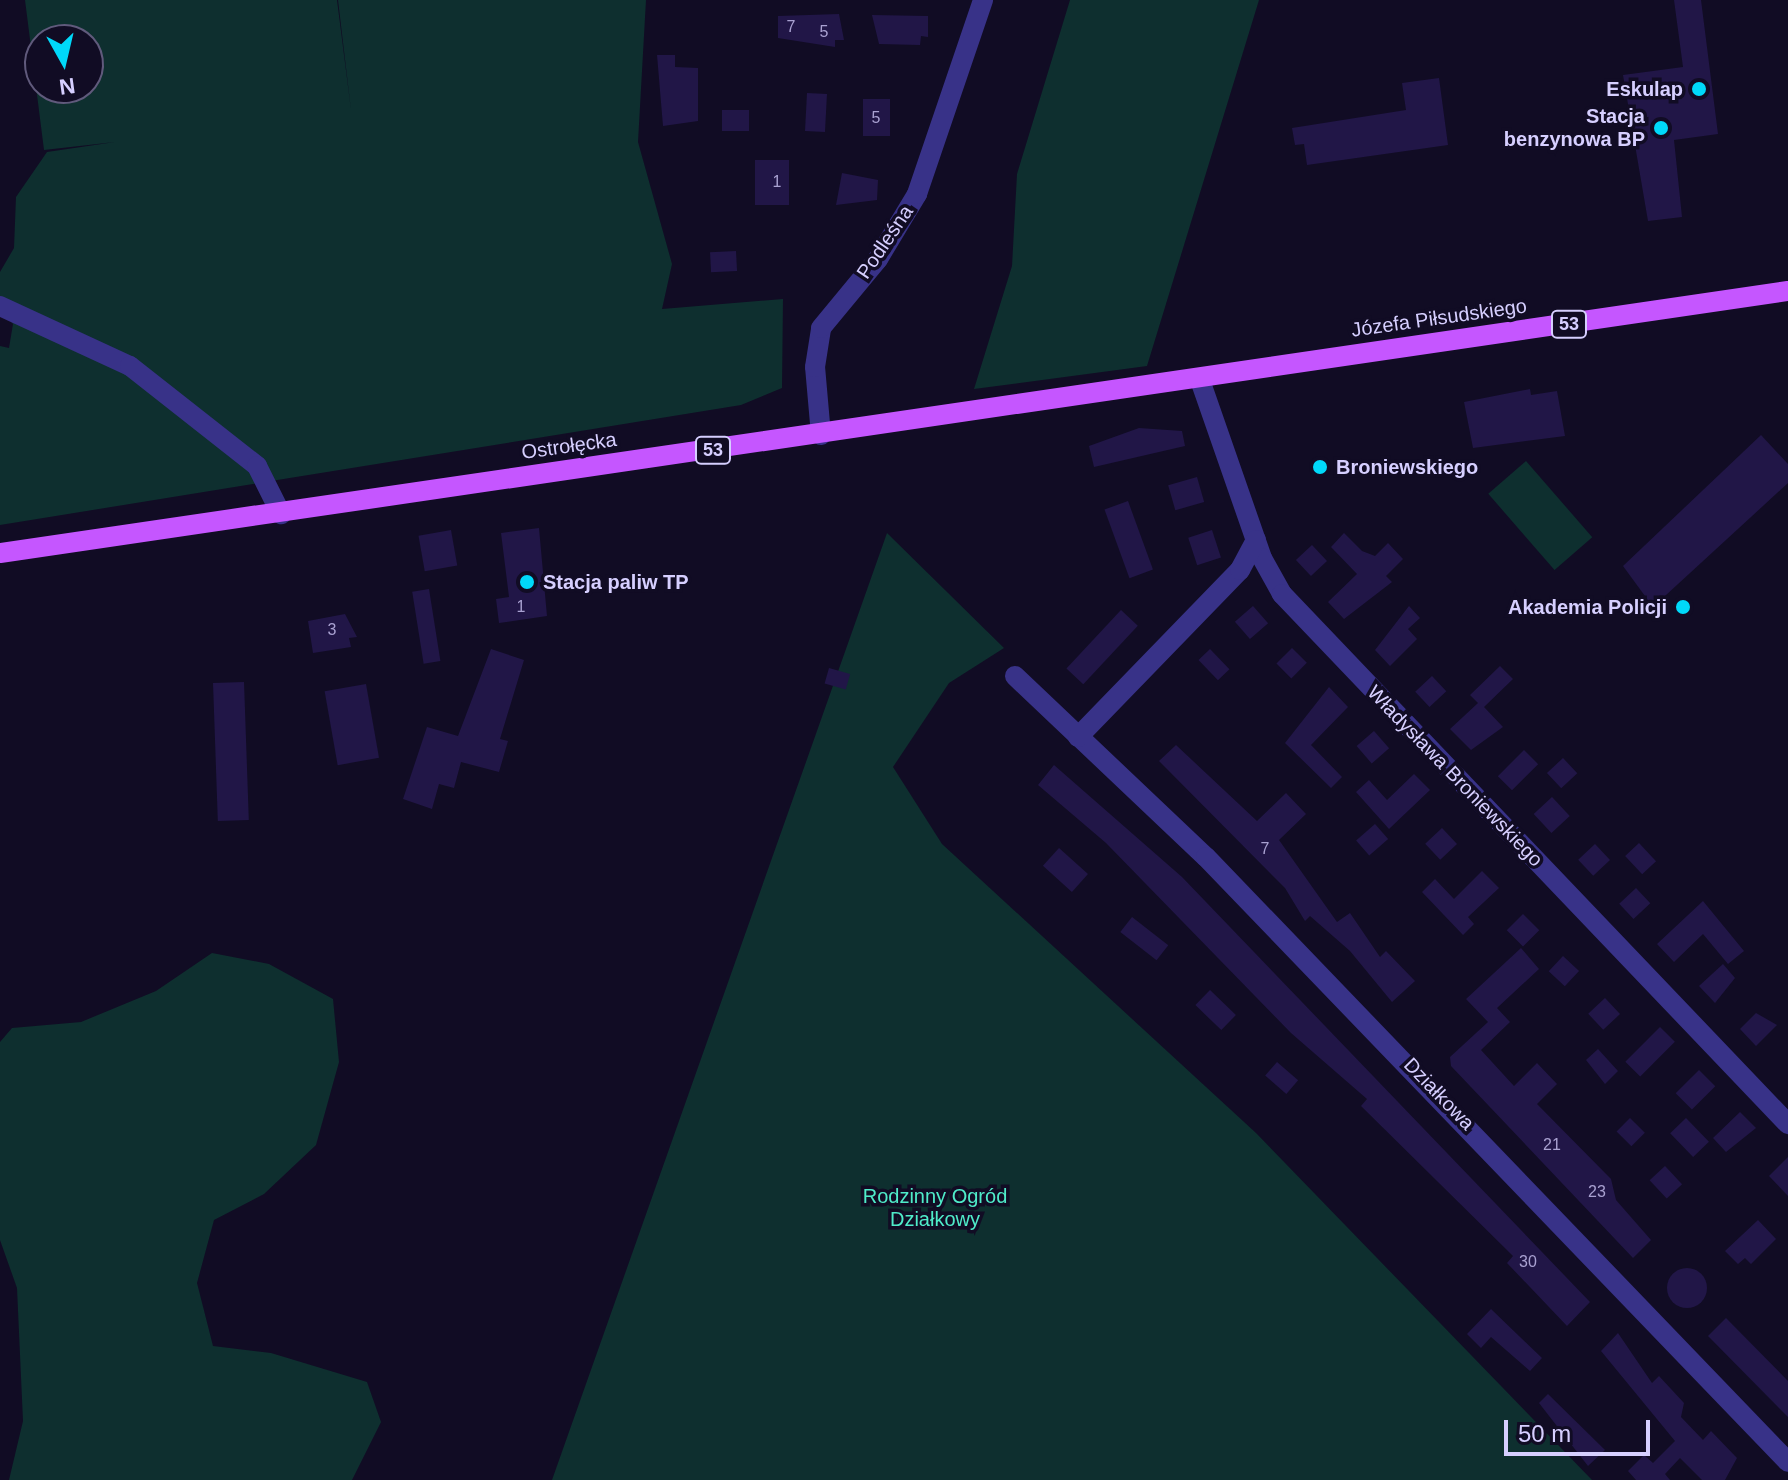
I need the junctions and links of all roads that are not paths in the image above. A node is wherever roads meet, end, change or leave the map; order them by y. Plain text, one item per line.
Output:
1 (983, 0) edge
2 (1788, 291) edge
3 (0, 306) edge
4 (1200, 380) junction
5 (1145, 389) joint
6 (821, 435) junction
7 (281, 514) junction
8 (1256, 540) junction
9 (0, 553) edge
10 (1015, 676) dead end
11 (1078, 737) junction
12 (1788, 1124) edge
13 (1788, 1462) edge

1 - 6 street, Podleśna
2 - 4 main road, Józefa Piłsudskiego / 53
3 - 7 street
4 - 5 main road, Józefa Piłsudskiego / 53
4 - 8 street, Władysława Broniewskiego
5 - 6 main road, Ostrołęcka / 53
6 - 7 main road, Ostrołęcka / 53
7 - 9 main road, Ostrołęcka / 53
8 - 11 street
8 - 12 street, Władysława Broniewskiego
10 - 11 street, Działkowa
11 - 13 street, Działkowa

